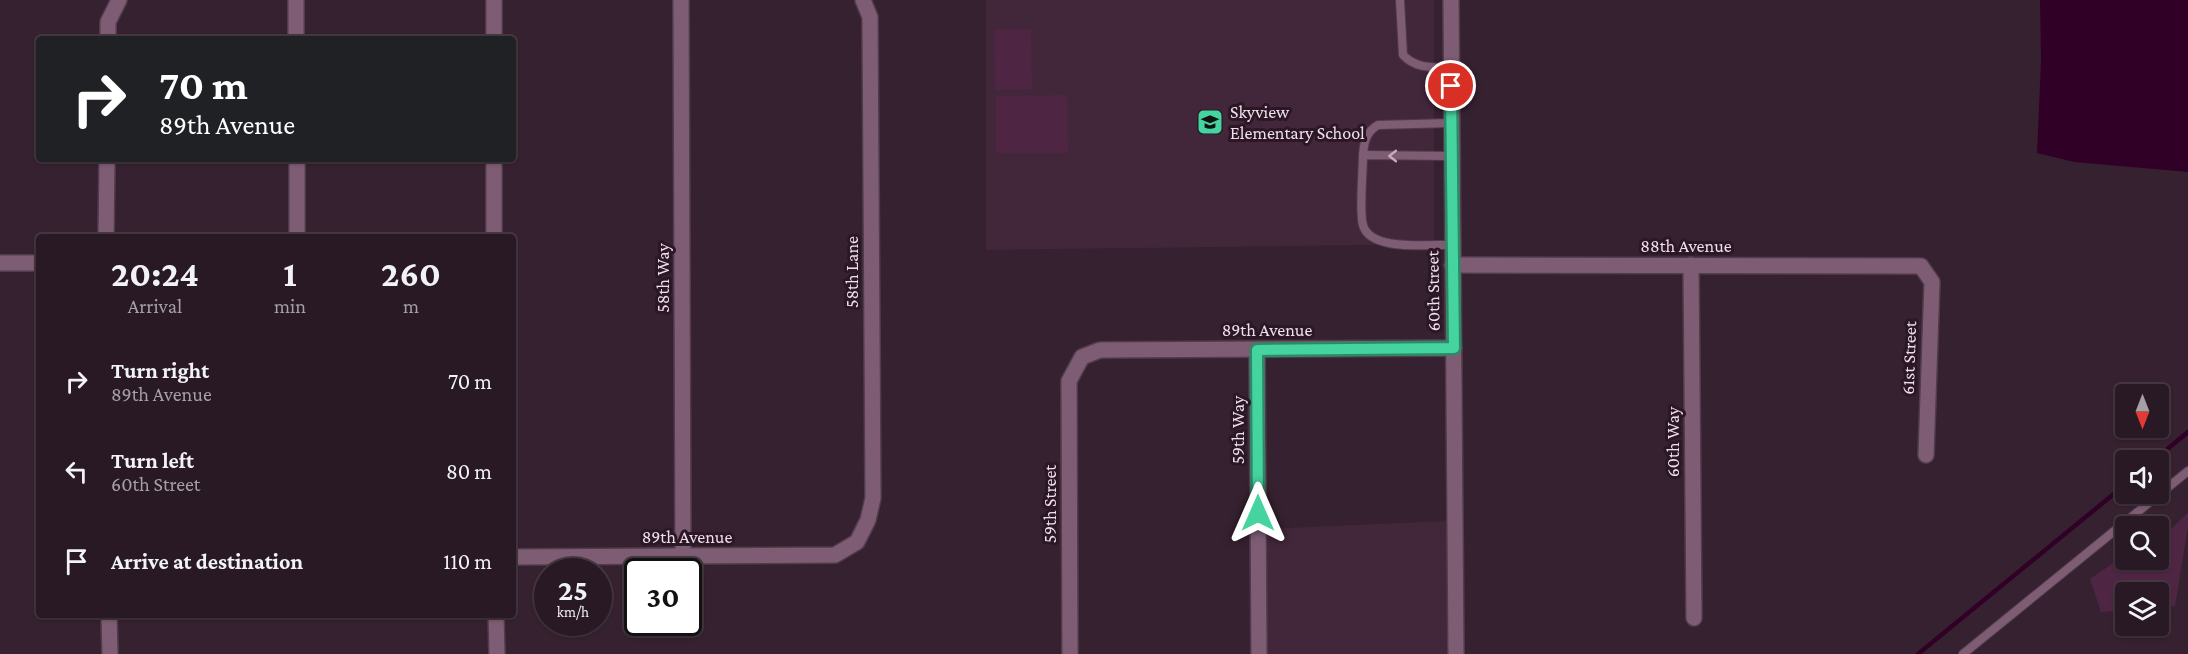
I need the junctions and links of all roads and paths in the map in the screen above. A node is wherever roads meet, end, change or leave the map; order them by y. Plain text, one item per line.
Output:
1 (119, 0) edge
2 (296, 0) edge
3 (494, 0) edge
4 (681, 0) edge
5 (863, 0) edge
6 (1400, 0) edge
7 (1450, 0) edge
8 (108, 36) edge
9 (296, 36) edge
10 (494, 36) edge
11 (1451, 68) junction
12 (1451, 123) junction
13 (1363, 156) junction
14 (1451, 156) junction
15 (107, 162) edge
16 (297, 162) edge
17 (494, 162) edge
18 (106, 234) edge
19 (297, 234) edge
20 (494, 234) edge
21 (1452, 244) junction
22 (0, 263) edge
23 (36, 263) edge
24 (1452, 265) junction
25 (1691, 265) junction
26 (1921, 266) joint
27 (1454, 348) junction
28 (1257, 350) junction
29 (1082, 357) joint
30 (1926, 455) dead end
31 (2188, 471) edge
32 (857, 542) joint
33 (516, 557) edge
34 (684, 557) junction
35 (110, 618) edge
36 (496, 618) edge
37 (1694, 618) dead end
38 (110, 654) edge
39 (497, 654) edge
40 (1070, 654) edge
41 (1258, 654) edge
42 (1456, 654) edge
43 (1963, 654) edge

1 - 8 street
2 - 9 street
3 - 10 street
4 - 34 street, 58th Way
5 - 32 street, 58th Lane
6 - 11 lane
7 - 11 street, 60th Street
11 - 12 street, 60th Street
12 - 13 lane
12 - 14 street, 60th Street
14 -> 13 lane
13 - 21 lane
14 - 21 street, 60th Street
15 - 18 street
16 - 19 street
17 - 20 street
21 - 24 street, 60th Street
22 - 23 street
24 - 25 street, 88th Avenue
24 - 27 street, 60th Street
25 - 26 street, 88th Avenue
25 - 37 street, 60th Way
26 - 30 street, 61st Street
27 - 28 street, 89th Avenue
27 - 42 street, 60th Street
28 - 29 street, 89th Avenue
28 - 41 street, 59th Way
29 - 40 street, 59th Street
31 - 43 lane
32 - 34 street, 89th Avenue
33 - 34 street, 89th Avenue
35 - 38 street
36 - 39 street

